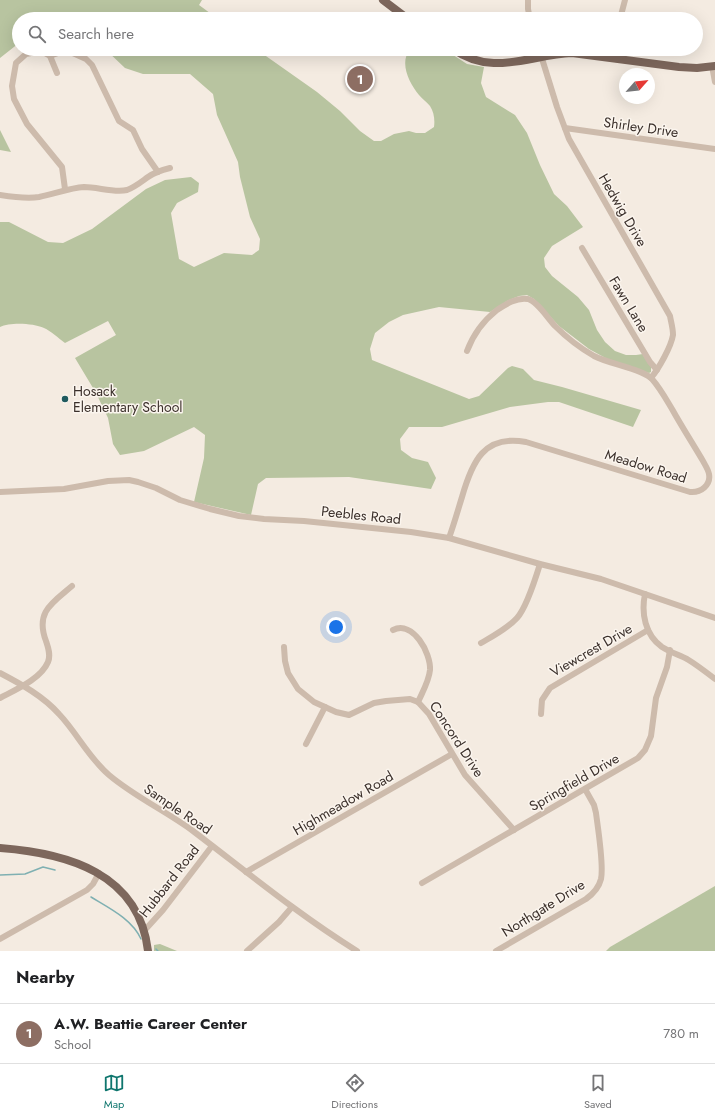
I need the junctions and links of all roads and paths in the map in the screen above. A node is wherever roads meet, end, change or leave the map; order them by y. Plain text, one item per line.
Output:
1 (383, 0) edge
2 (528, 0) edge
3 (625, 0) edge
4 (399, 12) edge
5 (529, 12) edge
6 (622, 12) edge
7 (24, 56) edge
8 (50, 56) edge
9 (79, 56) edge
10 (465, 56) edge
11 (530, 56) edge
12 (542, 56) edge
13 (596, 56) edge
14 (612, 58) joint
15 (714, 66) edge
16 (57, 73) dead end
17 (715, 82) edge
18 (565, 128) junction
19 (715, 149) edge
20 (170, 168) dead end
21 (158, 172) junction
22 (65, 190) junction
23 (0, 195) edge
24 (582, 248) dead end
25 (468, 351) dead end
26 (657, 370) junction
27 (651, 378) junction
28 (0, 492) edge
29 (450, 538) junction
30 (540, 564) junction
31 (72, 586) dead end
32 (645, 594) junction
33 (715, 618) edge
34 (393, 630) dead end
35 (648, 630) junction
36 (481, 643) dead end
37 (284, 648) dead end
38 (670, 650) junction
39 (0, 672) edge
40 (715, 679) edge
41 (24, 686) junction
42 (0, 698) edge
43 (418, 702) junction
44 (325, 707) junction
45 (541, 714) dead end
46 (306, 744) dead end
47 (452, 754) junction
48 (585, 789) junction
49 (514, 830) junction
50 (212, 846) junction
51 (0, 848) edge
52 (246, 872) junction
53 (99, 873) junction
54 (422, 883) dead end
55 (292, 907) junction
56 (144, 931) junction
57 (0, 939) edge
58 (148, 951) edge
59 (246, 951) edge
60 (357, 951) edge
61 (496, 951) edge

1 - 4 main road
2 - 5 street
3 - 6 street
7 - 22 street
8 - 16 street
9 - 21 street
10 - 11 main road
12 - 18 street, Hedwig Drive
13 - 14 main road
14 - 15 main road
15 - 17 street
18 - 19 street, Shirley Drive
18 - 26 street, Hedwig Drive
20 - 21 street
21 - 22 street
22 - 23 street
24 - 26 street, Fawn Lane
25 - 27 street, Meadow Road
26 - 27 street, Hedwig Drive
27 - 29 street, Meadow Road
28 - 29 street, Peebles Road
29 - 30 street, Peebles Road
30 - 32 street, Peebles Road
30 - 36 street
31 - 41 street
32 - 33 street, Peebles Road
32 - 35 street
34 - 43 street
35 - 38 street
35 - 45 street, Viewcrest Drive
37 - 44 street, Concord Drive
38 - 40 street
38 - 48 street, Springfield Drive
39 - 41 street, Sample Road
41 - 42 street
41 - 50 street, Sample Road
43 - 44 street, Concord Drive
43 - 47 street, Concord Drive
44 - 46 street
47 - 49 street, Concord Drive
47 - 52 street, Highmeadow Road
48 - 49 street, Springfield Drive
48 - 61 street, Northgate Drive
49 - 54 street, Springfield Drive
50 - 52 street, Sample Road
50 - 56 street, Hubbard Road
51 - 53 main road
52 - 55 street, Sample Road
53 - 56 main road
53 - 57 street
55 - 59 street
55 - 60 street, Sample Road
56 - 58 main road

